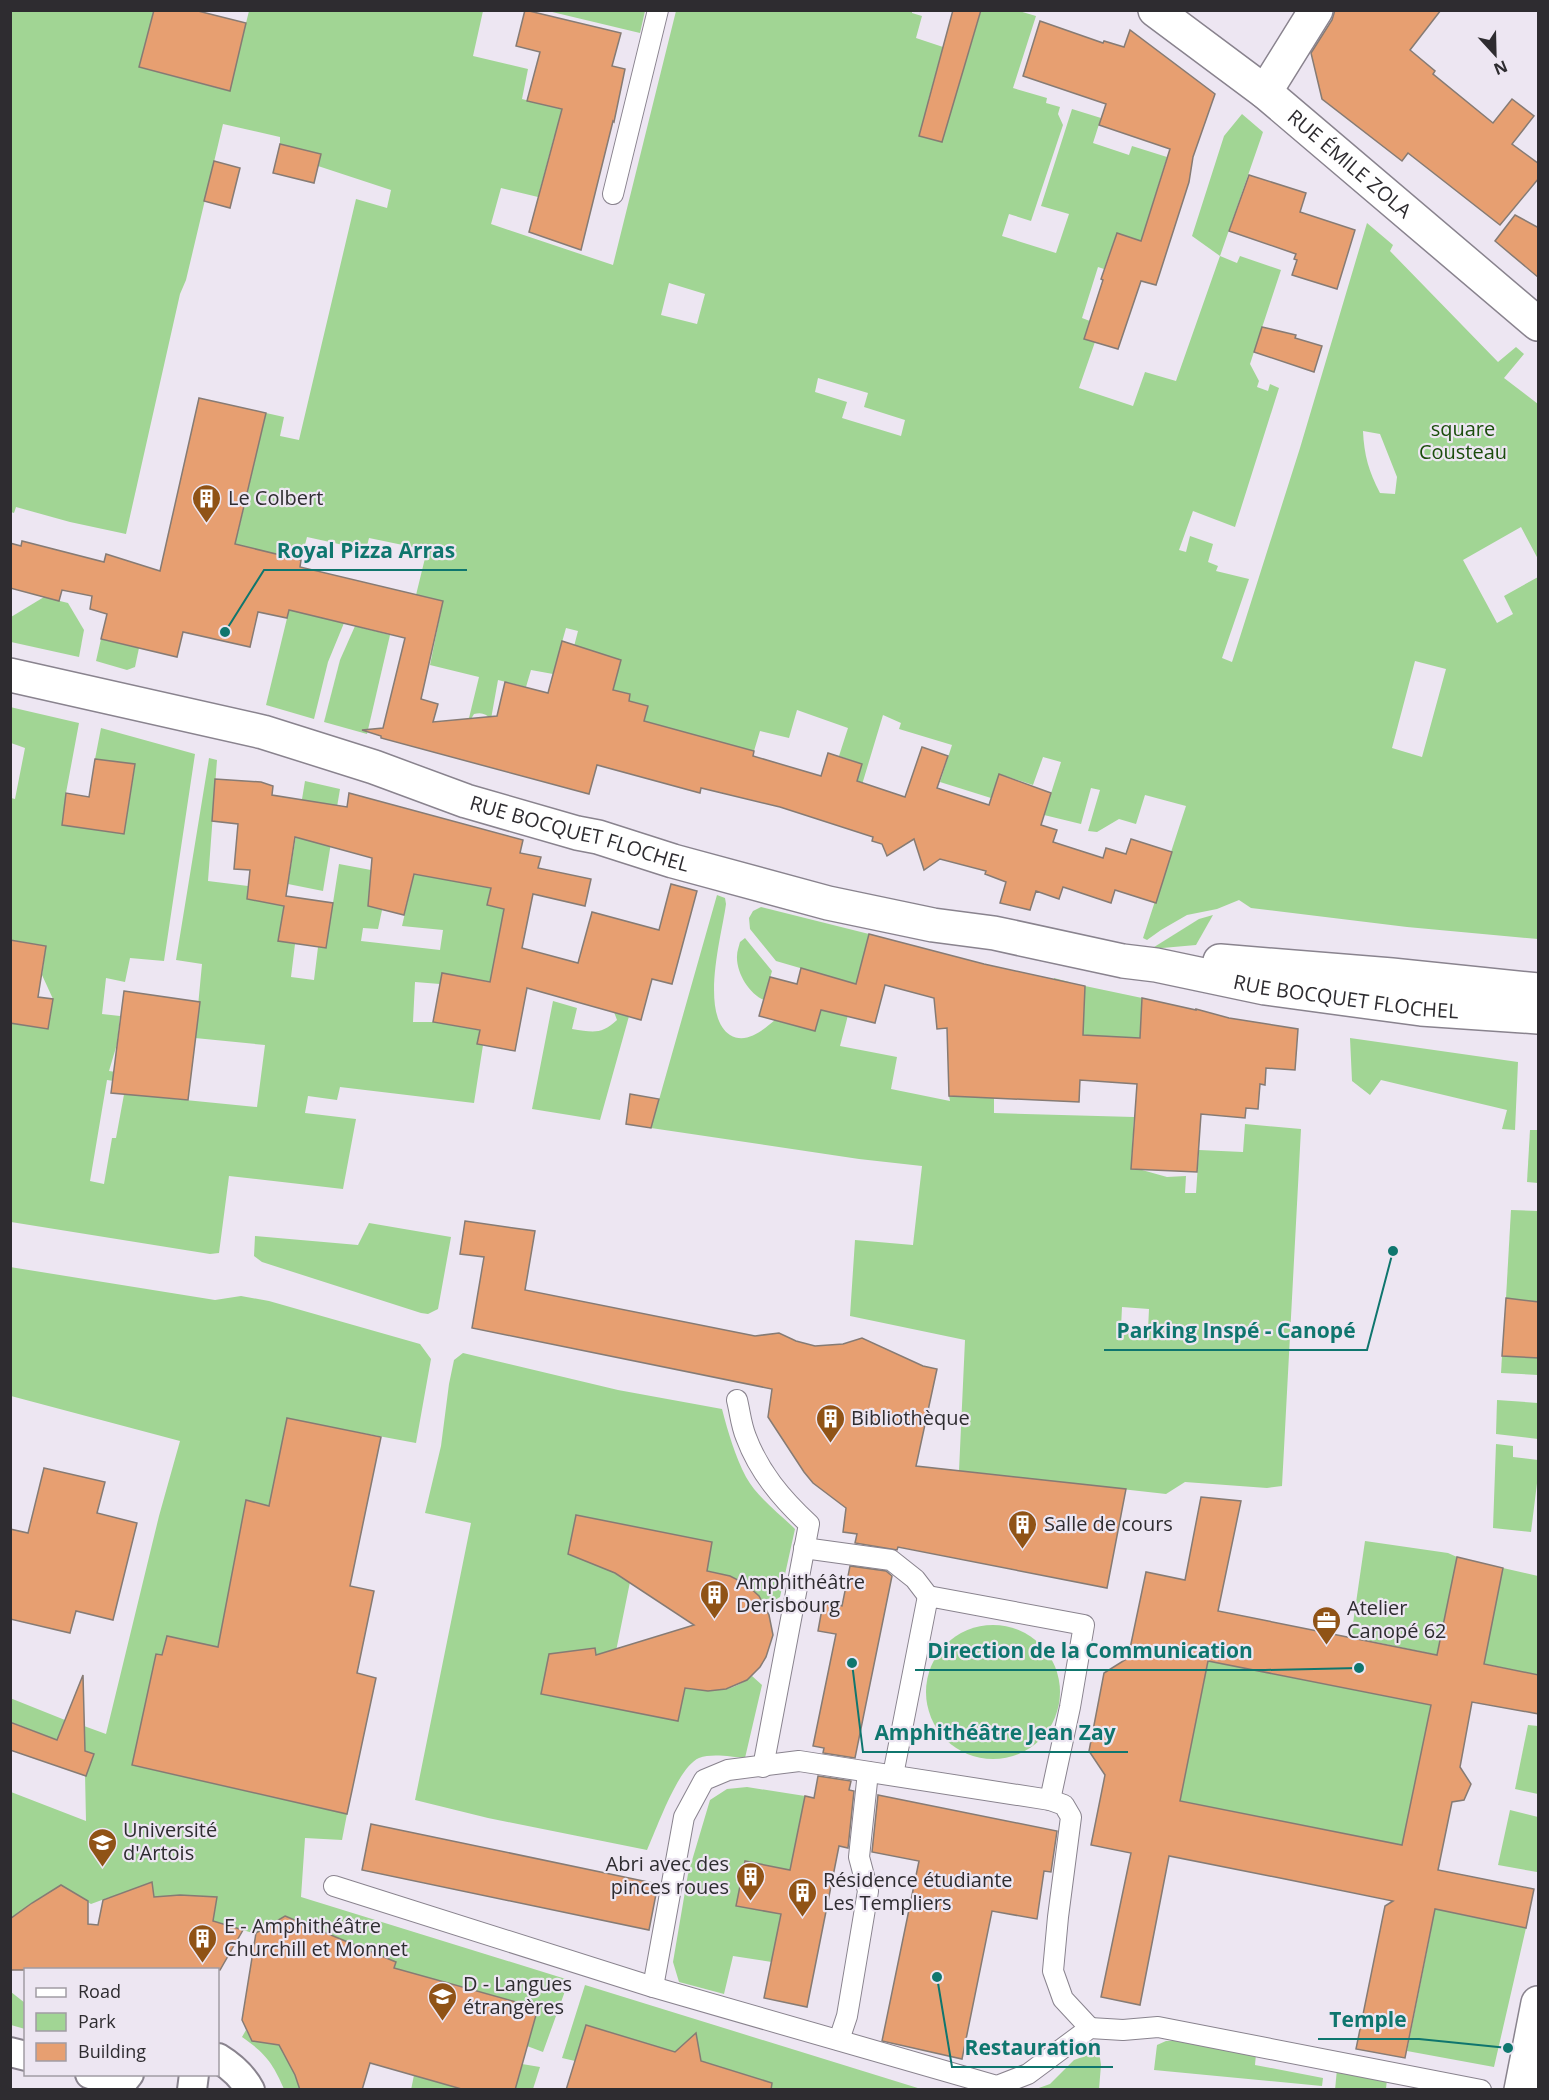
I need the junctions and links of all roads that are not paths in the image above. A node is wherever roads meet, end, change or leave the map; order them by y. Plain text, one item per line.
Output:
1 (658, 10) edge
2 (1155, 10) edge
3 (1316, 10) edge
4 (1265, 92) junction
5 (613, 194) dead end
6 (1539, 324) edge
7 (10, 675) edge
8 (1156, 964) junction
9 (1539, 990) edge
10 (1531, 1013) edge
11 (737, 1400) dead end
12 (804, 1548) junction
13 (928, 1596) junction
14 (763, 1767) junction
15 (868, 1772) junction
16 (893, 1775) junction
17 (1050, 1800) junction
18 (334, 1886) dead end
19 (653, 1987) junction
20 (1539, 2003) edge
21 (1090, 2028) junction
22 (839, 2040) junction
23 (219, 2059) edge
24 (1528, 2073) edge
25 (96, 2076) edge
26 (127, 2076) edge
27 (250, 2090) edge
28 (1481, 2090) edge

1 - 5 lane
2 - 4 street, RUE ÉMILE ZOLA
3 - 4 street
4 - 6 street, RUE ÉMILE ZOLA
7 - 8 street, RUE BOCQUET FLOCHEL
8 - 9 street, RUE BOCQUET FLOCHEL
8 - 10 street, RUE BOCQUET FLOCHEL
11 - 12 lane
12 - 13 lane
12 - 14 lane
13 - 16 lane
13 - 17 lane
14 - 15 lane
14 - 19 lane
15 - 16 lane
15 - 22 lane
16 - 17 lane
17 - 21 lane
18 - 19 lane
19 - 22 lane
20 - 24 street
21 - 22 lane
21 - 28 lane
23 - 27 street
25 - 26 street

